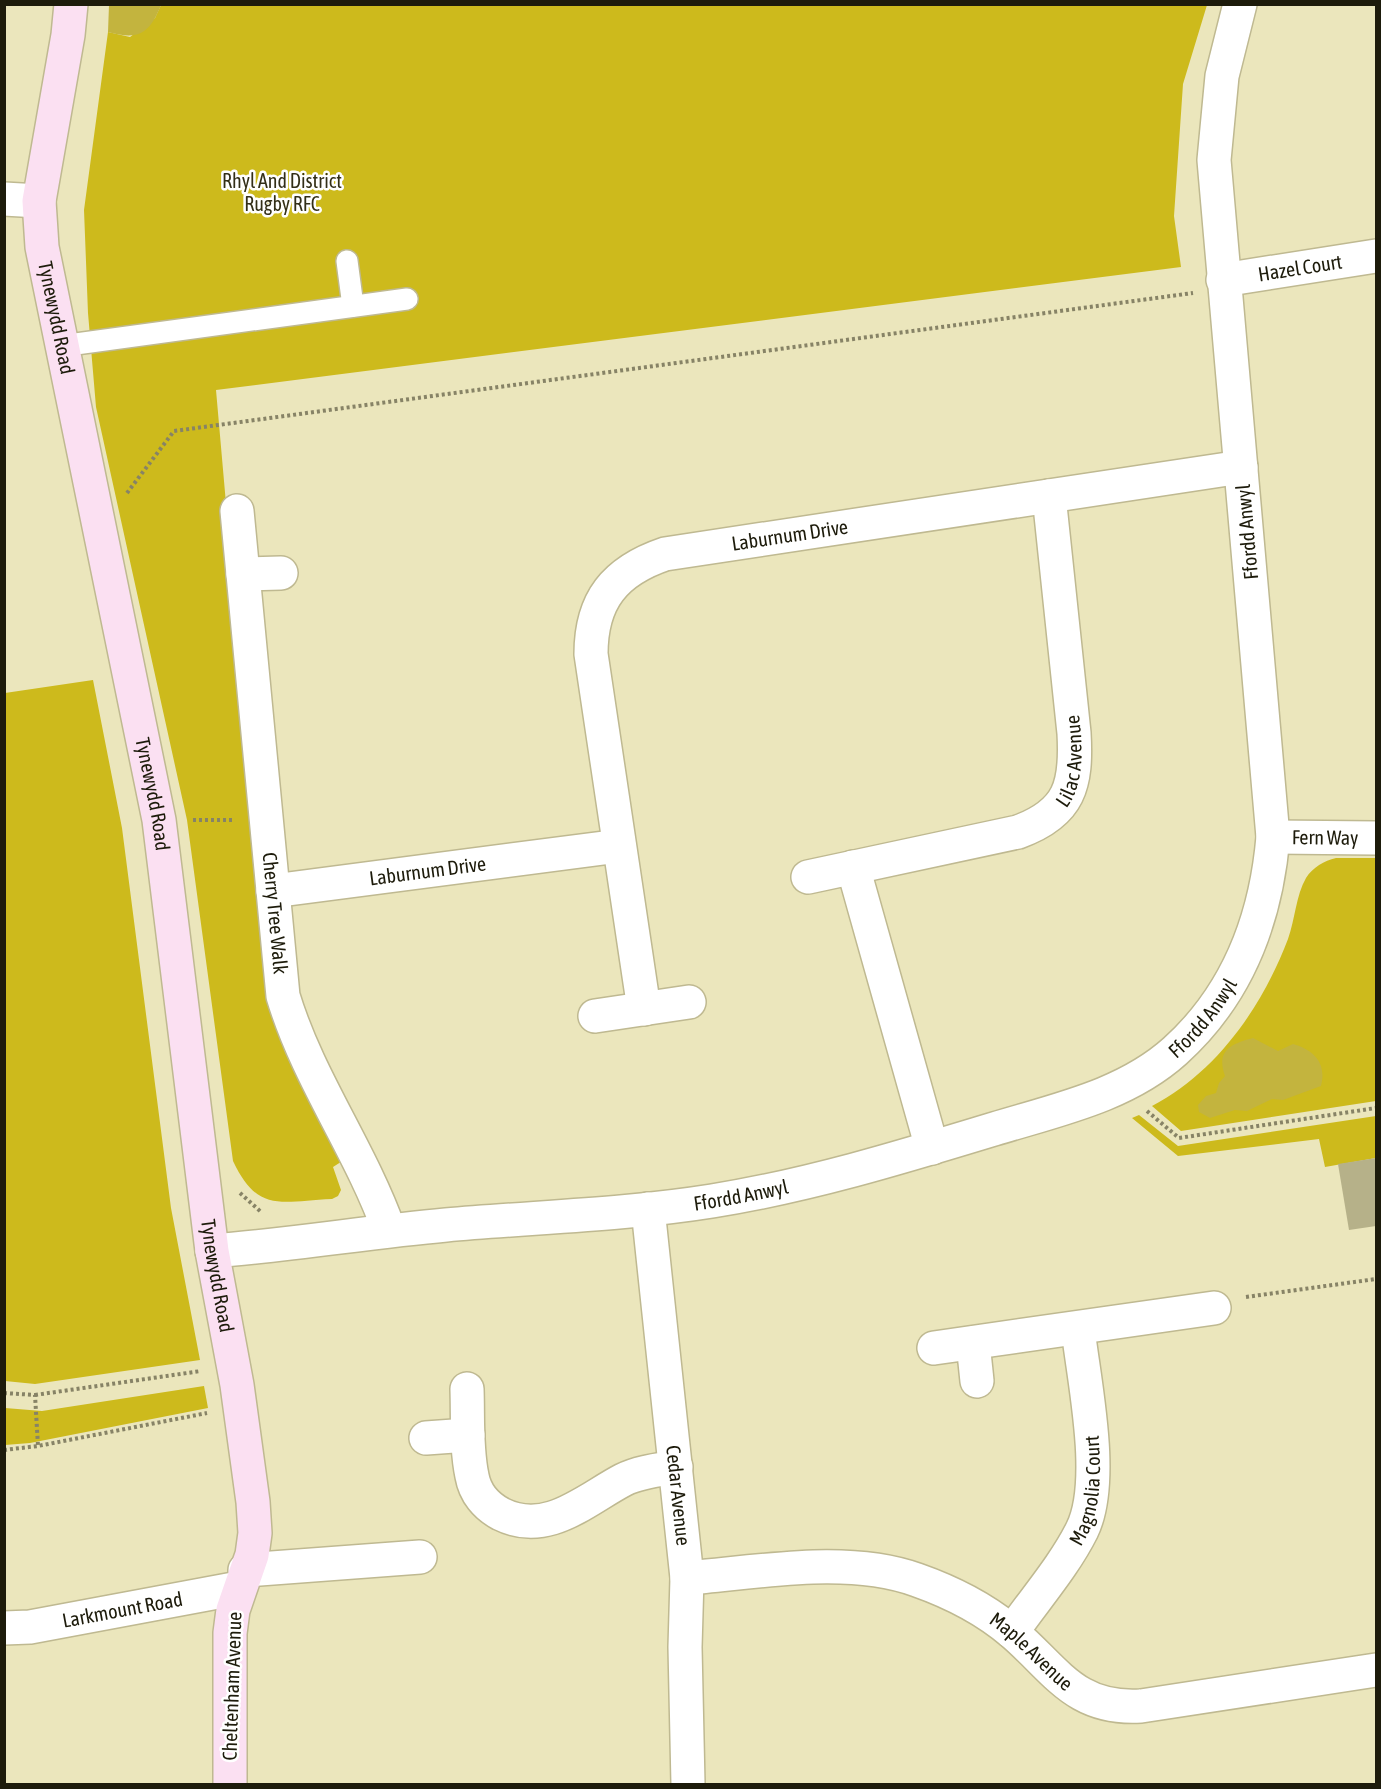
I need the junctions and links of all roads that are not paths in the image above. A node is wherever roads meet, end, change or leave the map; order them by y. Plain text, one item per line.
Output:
1 (71, 4) edge
2 (1240, 4) edge
3 (4, 199) edge
4 (39, 201) junction
5 (1377, 256) edge
6 (347, 261) dead end
7 (1223, 285) junction
8 (407, 299) dead end
9 (353, 306) junction
10 (61, 346) junction
11 (1241, 467) junction
12 (1049, 496) junction
13 (237, 511) dead end
14 (281, 573) dead end
15 (243, 574) junction
16 (1273, 837) junction
17 (1377, 838) edge
18 (619, 846) junction
19 (853, 867) junction
20 (808, 877) dead end
21 (273, 891) junction
22 (689, 1002) dead end
23 (644, 1009) junction
24 (595, 1016) dead end
25 (932, 1148) junction
26 (648, 1209) junction
27 (389, 1230) junction
28 (212, 1251) junction
29 (1214, 1308) road end
30 (1078, 1329) junction
31 (973, 1343) junction
32 (934, 1348) dead end
33 (977, 1381) dead end
34 (467, 1389) dead end
35 (468, 1435) junction
36 (426, 1438) dead end
37 (676, 1467) junction
38 (420, 1557) dead end
39 (687, 1578) junction
40 (242, 1579) junction
41 (4, 1628) edge
42 (1012, 1632) junction
43 (1377, 1670) edge
44 (230, 1785) edge
45 (688, 1785) edge

1 - 4 street, Tynewydd Road
2 - 7 street, Ffordd Anwyl
3 - 4 street
4 - 10 street, Tynewydd Road
5 - 7 street, Hazel Court
6 - 9 lane
7 - 11 street, Ffordd Anwyl
8 - 9 lane
9 - 10 lane
10 - 28 street, Tynewydd Road
11 - 12 street, Laburnum Drive
11 - 16 street, Ffordd Anwyl
12 - 18 street, Laburnum Drive
12 - 19 street, Lilac Avenue
13 - 15 street, Cherry Tree Walk
14 - 15 street
15 - 21 street, Cherry Tree Walk
16 - 17 street, Fern Way
16 - 25 street, Ffordd Anwyl
18 - 21 street, Laburnum Drive
18 - 23 street, Laburnum Drive
19 - 20 street, Lilac Avenue
19 - 25 street
21 - 27 street, Cherry Tree Walk
22 - 23 street
23 - 24 street
25 - 26 street, Ffordd Anwyl
26 - 27 street, Ffordd Anwyl
26 - 37 street, Cedar Avenue
27 - 28 street, Ffordd Anwyl
28 - 40 street, Tynewydd Road
29 - 30 street
30 - 31 street
30 - 42 street, Magnolia Court
31 - 32 street
31 - 33 street
34 - 35 street
35 - 36 street
35 - 37 street
37 - 39 street, Cedar Avenue
38 - 40 street, Larkmount Road
39 - 42 street, Maple Avenue
39 - 45 street, Cedar Avenue
40 - 41 street, Larkmount Road
40 - 44 street, Cheltenham Avenue
42 - 43 street, Maple Avenue

